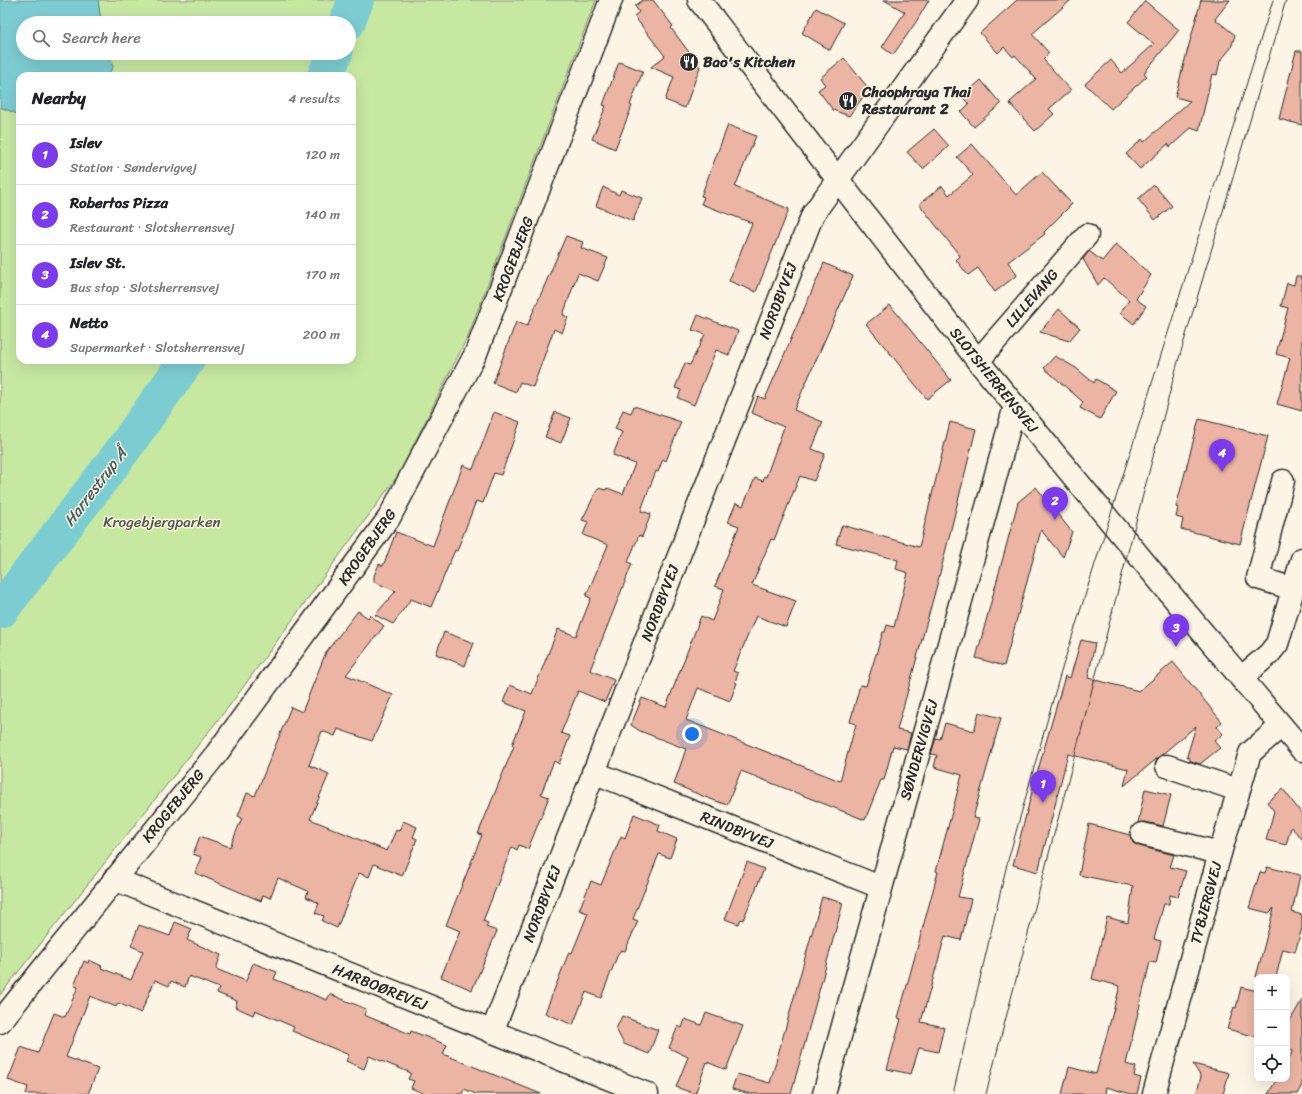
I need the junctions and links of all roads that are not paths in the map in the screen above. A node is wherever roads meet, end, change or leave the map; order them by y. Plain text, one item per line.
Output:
1 (611, 0) edge
2 (699, 0) edge
3 (967, 0) edge
4 (837, 179) junction
5 (1087, 236) dead end
6 (978, 361) junction
7 (1015, 406) junction
8 (1284, 481) dead end
9 (1302, 558) edge
10 (1294, 589) junction
11 (1241, 678) junction
12 (1281, 726) junction
13 (1302, 750) edge
14 (1166, 766) dead end
15 (593, 772) junction
16 (1238, 790) junction
17 (1142, 834) dead end
18 (1220, 853) junction
19 (114, 879) junction
20 (880, 888) junction
21 (0, 1022) edge
22 (492, 1032) junction
23 (647, 1094) edge
24 (824, 1094) edge
25 (1154, 1094) edge

1 - 19 street, KROGEBJERG
2 - 4 street, SLOTSHERRENSVEJ
3 - 4 street, NORDBYVEJ
4 - 6 street, SLOTSHERRENSVEJ
4 - 15 street, NORDBYVEJ
5 - 6 street, LILLEVANG
6 - 7 street, SLOTSHERRENSVEJ
7 - 11 street, SLOTSHERRENSVEJ
7 - 20 street, SØNDERVIGVEJ
8 - 10 street
9 - 10 street
10 - 11 street
11 - 12 street, SLOTSHERRENSVEJ
12 - 13 street, SLOTSHERRENSVEJ
12 - 16 street, TYBJERGVEJ
14 - 16 street
15 - 20 street, RINDBYVEJ
15 - 22 street, NORDBYVEJ
16 - 18 street, TYBJERGVEJ
17 - 18 street
18 - 25 street, TYBJERGVEJ
19 - 21 street, KROGEBJERG
19 - 22 street, HARBOØREVEJ
20 - 24 street, SØNDERVIGVEJ
22 - 23 street, HARBOØREVEJ

